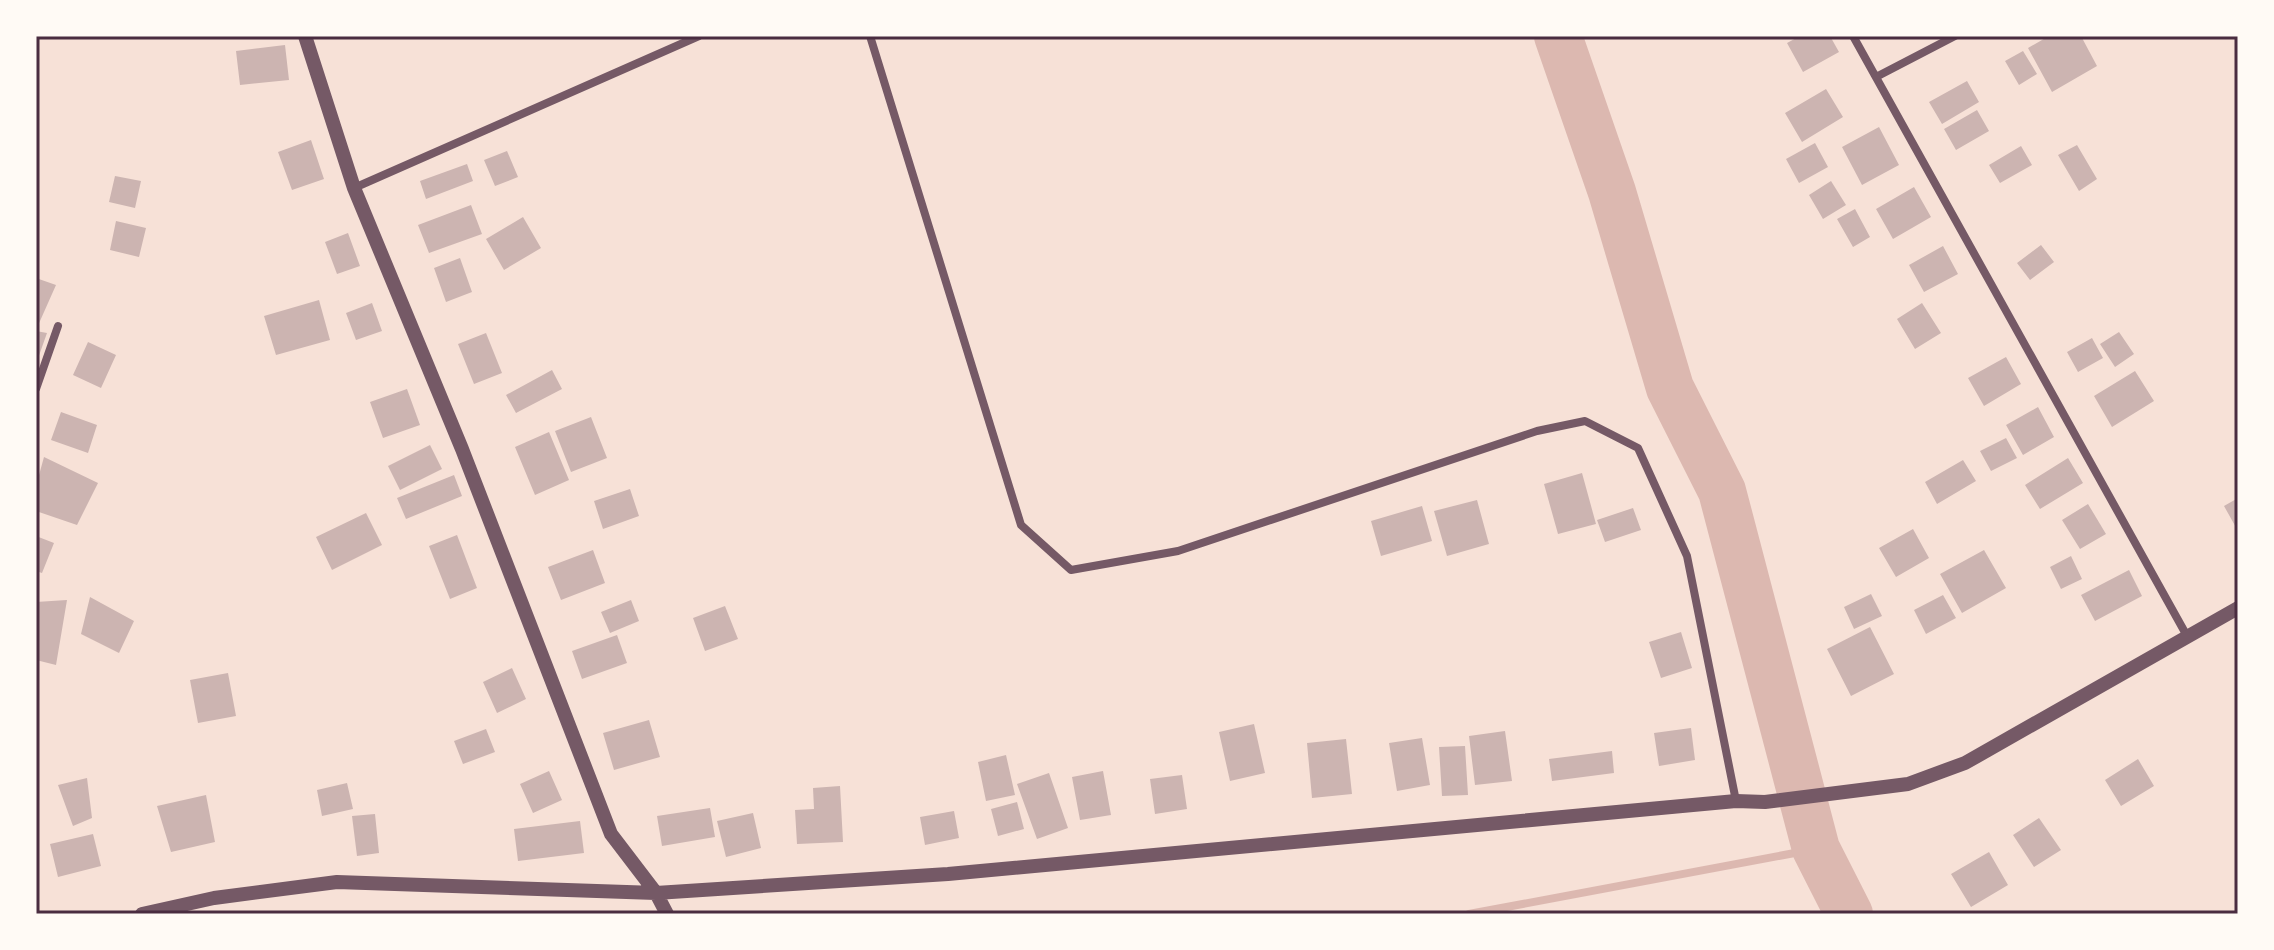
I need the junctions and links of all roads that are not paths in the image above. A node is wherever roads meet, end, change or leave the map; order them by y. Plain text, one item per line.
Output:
1 (305, 36) edge
2 (699, 36) edge
3 (870, 36) edge
4 (1853, 36) edge
5 (1955, 36) edge
6 (1876, 77) junction
7 (354, 188) junction
8 (58, 326) dead end
9 (36, 389) edge
10 (2238, 608) edge
11 (2187, 636) junction
12 (1736, 801) junction
13 (656, 893) junction
14 (142, 914) edge
15 (667, 914) edge

1 - 7 street
2 - 7 street
3 - 12 street
4 - 6 street
5 - 6 street
6 - 11 street
7 - 13 street
8 - 9 street
10 - 11 street
11 - 12 street
12 - 13 street
13 - 14 street
13 - 15 street

